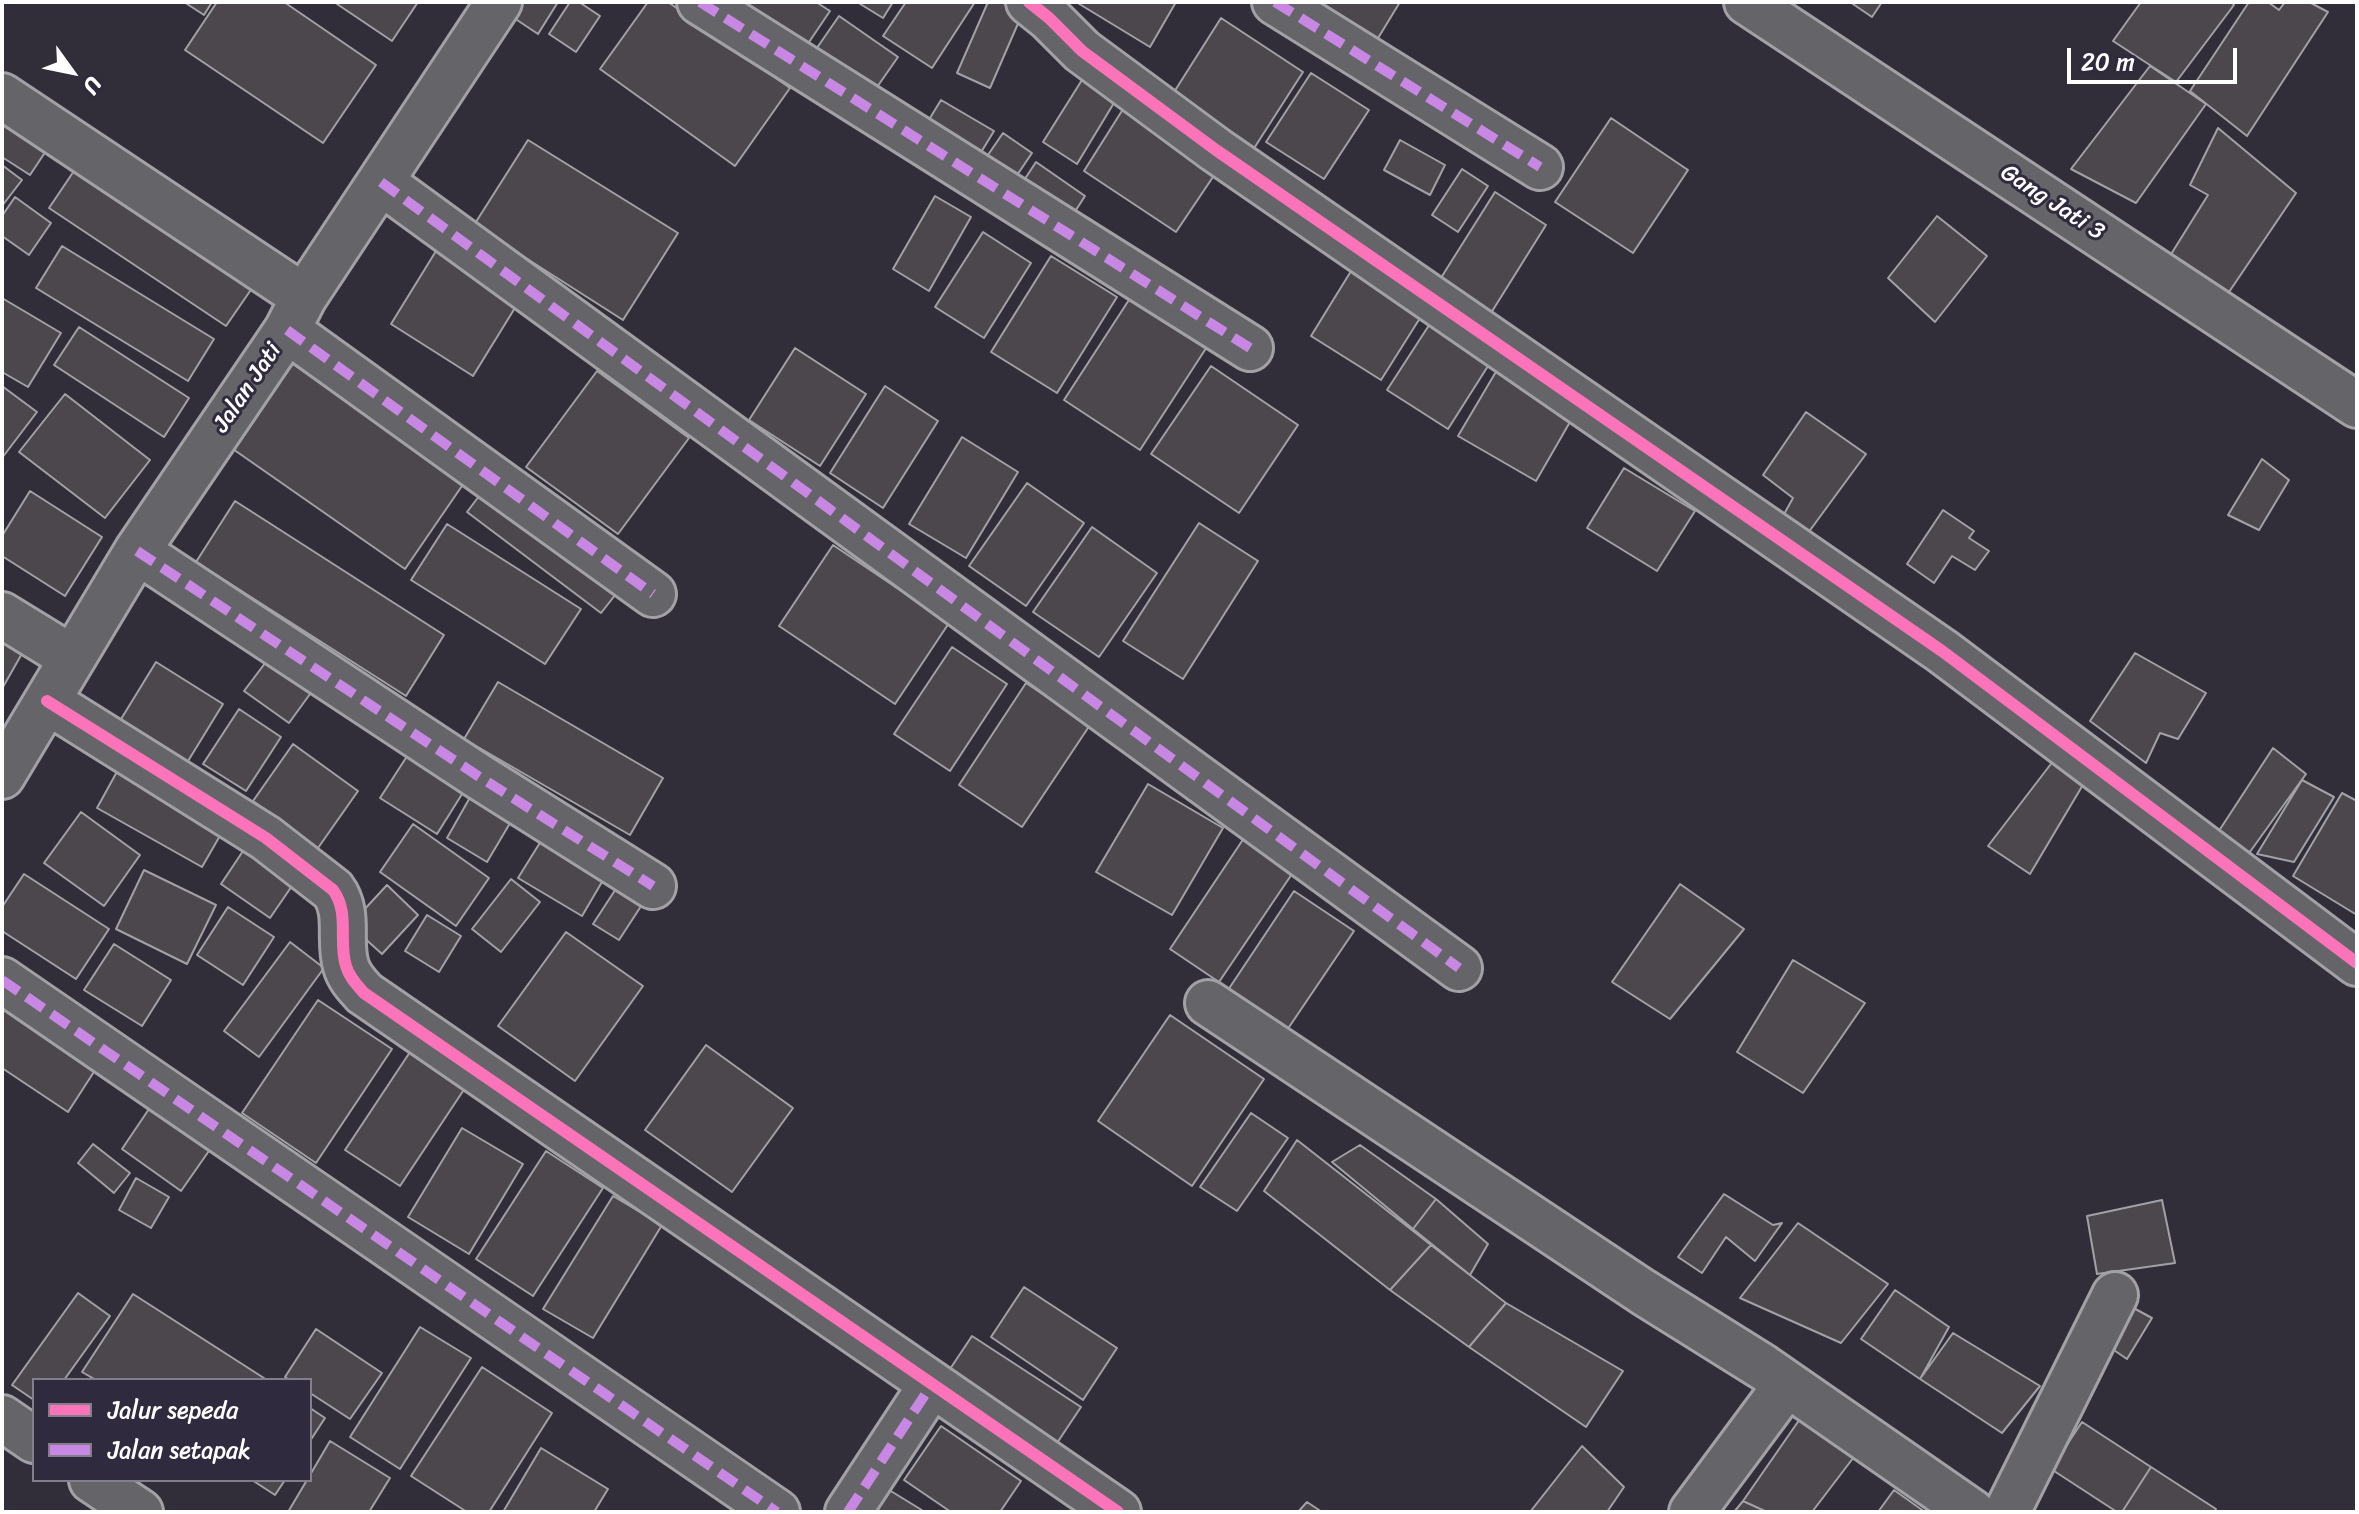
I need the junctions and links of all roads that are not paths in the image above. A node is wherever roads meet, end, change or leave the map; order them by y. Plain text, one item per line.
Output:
1 (499, 2) edge
2 (700, 2) edge
3 (1029, 2) edge
4 (1275, 2) edge
5 (1747, 2) edge
6 (2, 96) edge
7 (1540, 167) dead end
8 (381, 182) junction
9 (296, 314) junction
10 (1250, 348) dead end
11 (2357, 405) edge
12 (137, 551) junction
13 (653, 594) dead end
14 (2, 615) edge
15 (72, 658) junction
16 (47, 701) junction
17 (2, 776) edge
18 (653, 886) dead end
19 (2357, 963) edge
20 (1459, 968) dead end
21 (2, 980) edge
22 (1208, 1003) dead end
23 (2115, 1295) dead end
24 (932, 1384) junction
25 (1787, 1384) junction
26 (2, 1418) edge
27 (32, 1439) edge
28 (95, 1482) edge
29 (140, 1512) edge
30 (777, 1512) edge
31 (848, 1512) edge
32 (1118, 1512) edge
33 (1692, 1512) edge
34 (1972, 1512) edge
35 (2007, 1512) edge

1 - 8 street, Jalan Jati
2 - 10 street
3 - 19 street
4 - 7 street
5 - 11 street, Gang Jati 3
6 - 9 street
8 - 9 street, Jalan Jati
8 - 20 street
9 - 12 street, Jalan Jati
9 - 13 street
12 - 15 street, Jalan Jati
12 - 18 street
14 - 15 street
15 - 16 street, Jalan Jati
16 - 17 street, Jalan Jati
16 - 24 street
21 - 30 street
22 - 25 street
23 - 35 street
24 - 31 street
24 - 32 street
25 - 33 street
25 - 34 street
26 - 27 street
28 - 29 street

